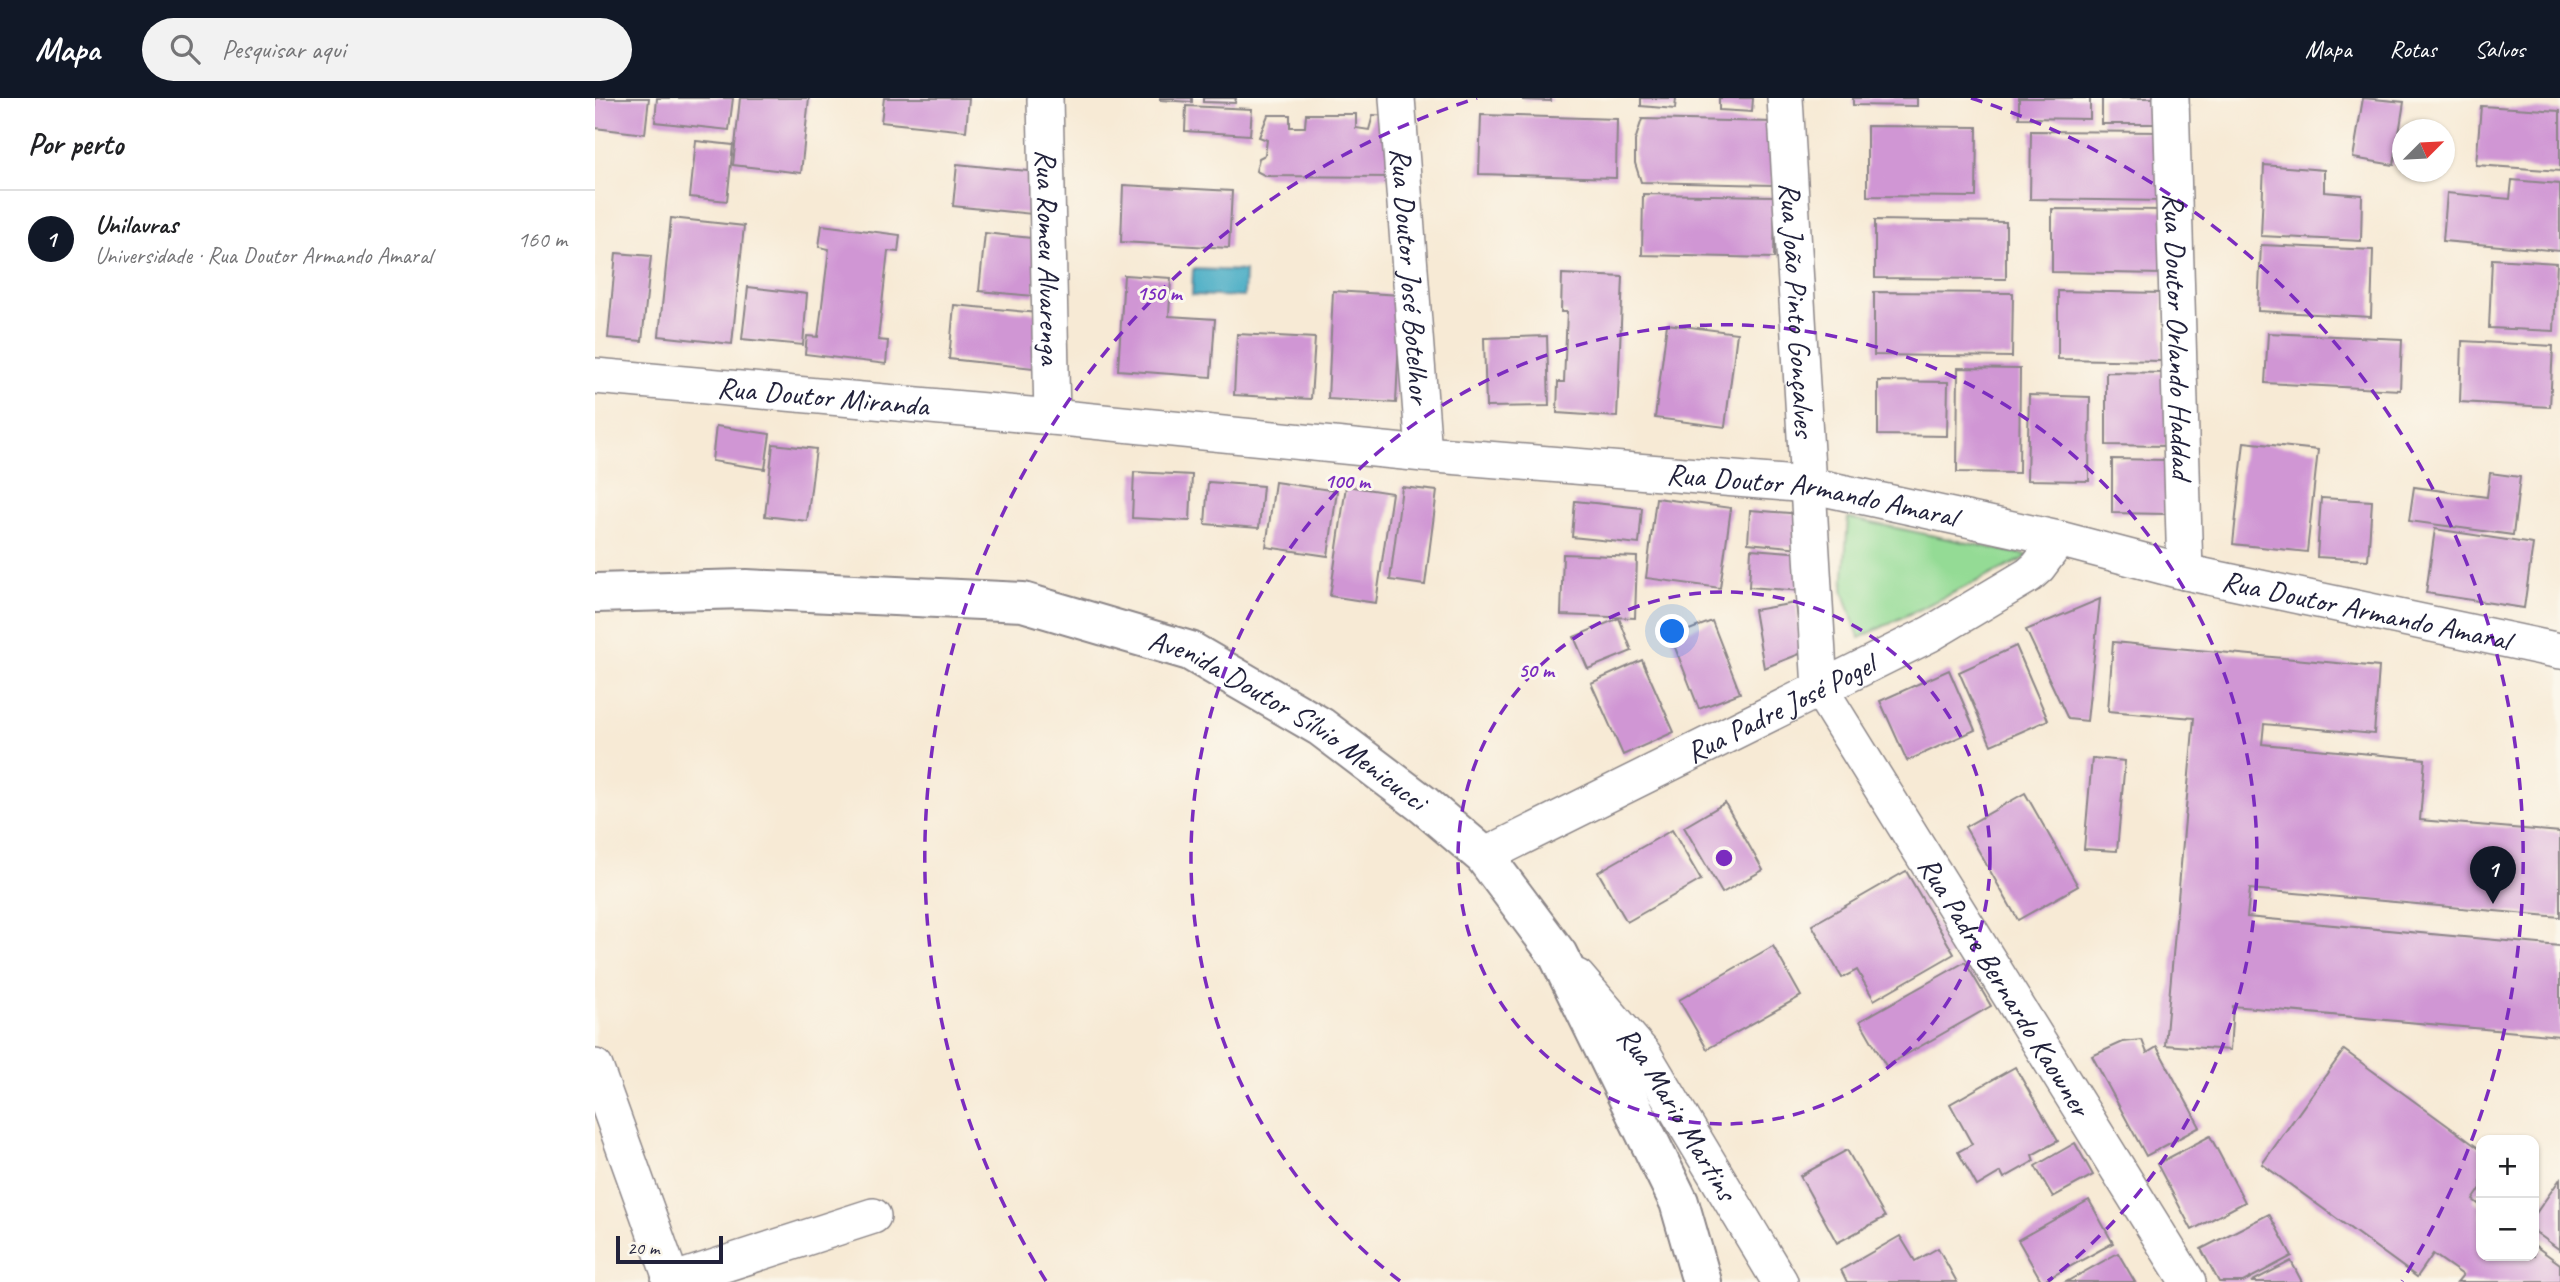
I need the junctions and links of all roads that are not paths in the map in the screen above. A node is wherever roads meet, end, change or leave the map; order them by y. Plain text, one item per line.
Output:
1 (1045, 98) edge
2 (1397, 98) edge
3 (1785, 98) edge
4 (2171, 98) edge
5 (595, 376) edge
6 (1052, 417) junction
7 (1424, 454) junction
8 (1809, 485) junction
9 (2060, 539) junction
10 (2185, 572) junction
11 (595, 593) edge
12 (2560, 651) edge
13 (1820, 689) junction
14 (1484, 856) junction
15 (1558, 955) junction
16 (595, 1067) edge
17 (873, 1216) dead end
18 (670, 1282) edge
19 (1702, 1282) edge
20 (1780, 1282) edge
21 (2188, 1282) edge

1 - 6 street, Rua Romeu Alvarenga
2 - 7 street, Rua Doutor José Botelhor
3 - 8 street, Rua João Pinto Gonçalves
4 - 10 street, Rua Doutor Orlando Haddad
5 - 6 street, Rua Doutor Miranda
6 - 7 street, Rua Doutor Armando Amaral
7 - 8 street, Rua Doutor Armando Amaral
8 - 9 street, Rua Doutor Armando Amaral
8 - 13 street, Rua João Pinto Gonçalves
9 - 10 street, Rua Doutor Armando Amaral
9 - 13 street, Rua Padre José Pogel
10 - 12 street, Rua Doutor Armando Amaral
11 - 14 main road, Avenida Doutor Sílvio Menicucci
13 - 14 street, Rua Padre José Pogel
13 - 21 street, Rua Padre Bernardo Kaowner
14 - 15 main road, Avenida Doutor Sílvio Menicucci
15 - 19 main road, Avenida Doutor Sílvio Menicucci
15 - 20 street, Rua Mario Martins
16 - 18 street
17 - 18 street

